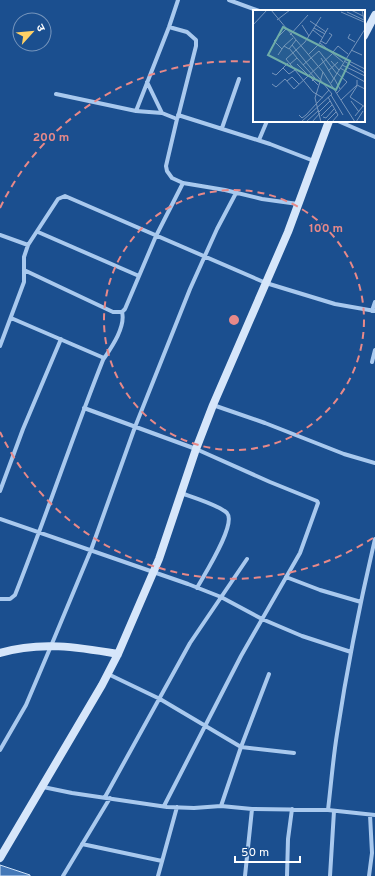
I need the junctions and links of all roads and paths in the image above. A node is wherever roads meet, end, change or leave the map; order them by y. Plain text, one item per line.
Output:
1 (178, 0) edge
2 (229, 0) edge
3 (256, 10) edge
4 (375, 15) edge
5 (169, 27) junction
6 (365, 34) edge
7 (239, 79) dead end
8 (147, 82) junction
9 (56, 94) dead end
10 (136, 111) junction
11 (162, 112) junction
12 (177, 117) junction
13 (267, 122) edge
14 (329, 122) edge
15 (340, 122) edge
16 (222, 128) junction
17 (375, 137) edge
18 (259, 140) junction
19 (314, 161) junction
20 (182, 183) junction
21 (236, 193) junction
22 (298, 204) junction
23 (38, 232) junction
24 (0, 234) edge
25 (156, 236) junction
26 (28, 245) junction
27 (204, 256) junction
28 (24, 270) junction
29 (139, 276) junction
30 (266, 283) junction
31 (375, 302) edge
32 (374, 311) edge
33 (122, 312) junction
34 (11, 318) junction
35 (61, 339) junction
36 (0, 346) edge
37 (375, 350) edge
38 (104, 358) junction
39 (372, 362) dead end
40 (213, 405) junction
41 (84, 408) junction
42 (135, 427) junction
43 (196, 450) junction
44 (375, 463) edge
45 (0, 491) edge
46 (181, 493) junction
47 (0, 519) edge
48 (40, 533) junction
49 (375, 539) edge
50 (90, 550) junction
51 (247, 559) dead end
52 (153, 572) junction
53 (286, 577) junction
54 (197, 588) junction
55 (221, 597) junction
56 (0, 599) edge
57 (361, 602) junction
58 (262, 619) junction
59 (51, 646) junction
60 (351, 652) junction
61 (0, 654) edge
62 (118, 654) junction
63 (108, 674) junction
64 (270, 674) dead end
65 (160, 699) junction
66 (206, 726) junction
67 (241, 747) junction
68 (0, 750) edge
69 (294, 753) dead end
70 (43, 787) junction
71 (108, 798) junction
72 (164, 806) junction
73 (221, 806) junction
74 (177, 807) junction
75 (252, 809) junction
76 (292, 809) junction
77 (328, 810) junction
78 (334, 811) junction
79 (372, 815) edge
80 (82, 844) junction
81 (0, 858) edge
82 (162, 861) junction
83 (64, 876) edge
84 (158, 876) edge
85 (245, 876) edge
86 (287, 876) edge
87 (330, 876) edge
88 (369, 876) edge

1 - 5 street
2 - 3 street
4 - 6 street
5 - 8 street
5 - 12 street
7 - 16 street
8 - 10 street
8 - 11 street
9 - 10 street
10 - 11 street
11 - 12 street
12 - 16 street
12 - 20 street
13 - 18 street
14 - 19 street
15 - 17 street
16 - 18 street
18 - 19 street
19 - 22 street
20 - 21 street
20 - 25 street
21 - 22 street
21 - 27 street
22 - 30 street
23 - 25 street
23 - 26 street
23 - 29 street
24 - 26 street
25 - 27 street
25 - 29 street
26 - 28 street
27 - 30 street
27 - 42 street
28 - 33 street
28 - 34 street
29 - 33 street
30 - 32 street
30 - 40 street
31 - 32 street
33 - 38 street
34 - 35 street
34 - 36 street
35 - 38 street
35 - 45 street
37 - 39 street
38 - 41 street
40 - 43 street
40 - 44 street
41 - 42 street
41 - 48 street
42 - 43 street
42 - 50 street
43 - 46 street
43 - 53 street
46 - 52 street
46 - 54 street
47 - 48 street
48 - 50 street
48 - 56 street
49 - 57 street
50 - 52 street
50 - 59 street
51 - 55 street
52 - 54 street
52 - 62 street
53 - 57 street
53 - 58 street
54 - 55 street
55 - 58 street
55 - 65 street
57 - 60 street
58 - 60 street
58 - 66 street
59 - 61 street
59 - 62 street
59 - 68 street
60 - 77 street
62 - 63 street
63 - 65 street
63 - 70 street
64 - 67 street
65 - 66 street
65 - 71 street
66 - 67 street
66 - 72 street
67 - 69 street
67 - 73 street
70 - 71 street
70 - 81 street
71 - 72 street
71 - 80 street
72 - 74 street
73 - 74 street
73 - 75 street
74 - 82 street
75 - 76 street
75 - 85 street
76 - 77 street
76 - 86 street
77 - 78 street
78 - 79 street
78 - 87 street
79 - 88 street
80 - 82 street
80 - 83 street
82 - 84 street

